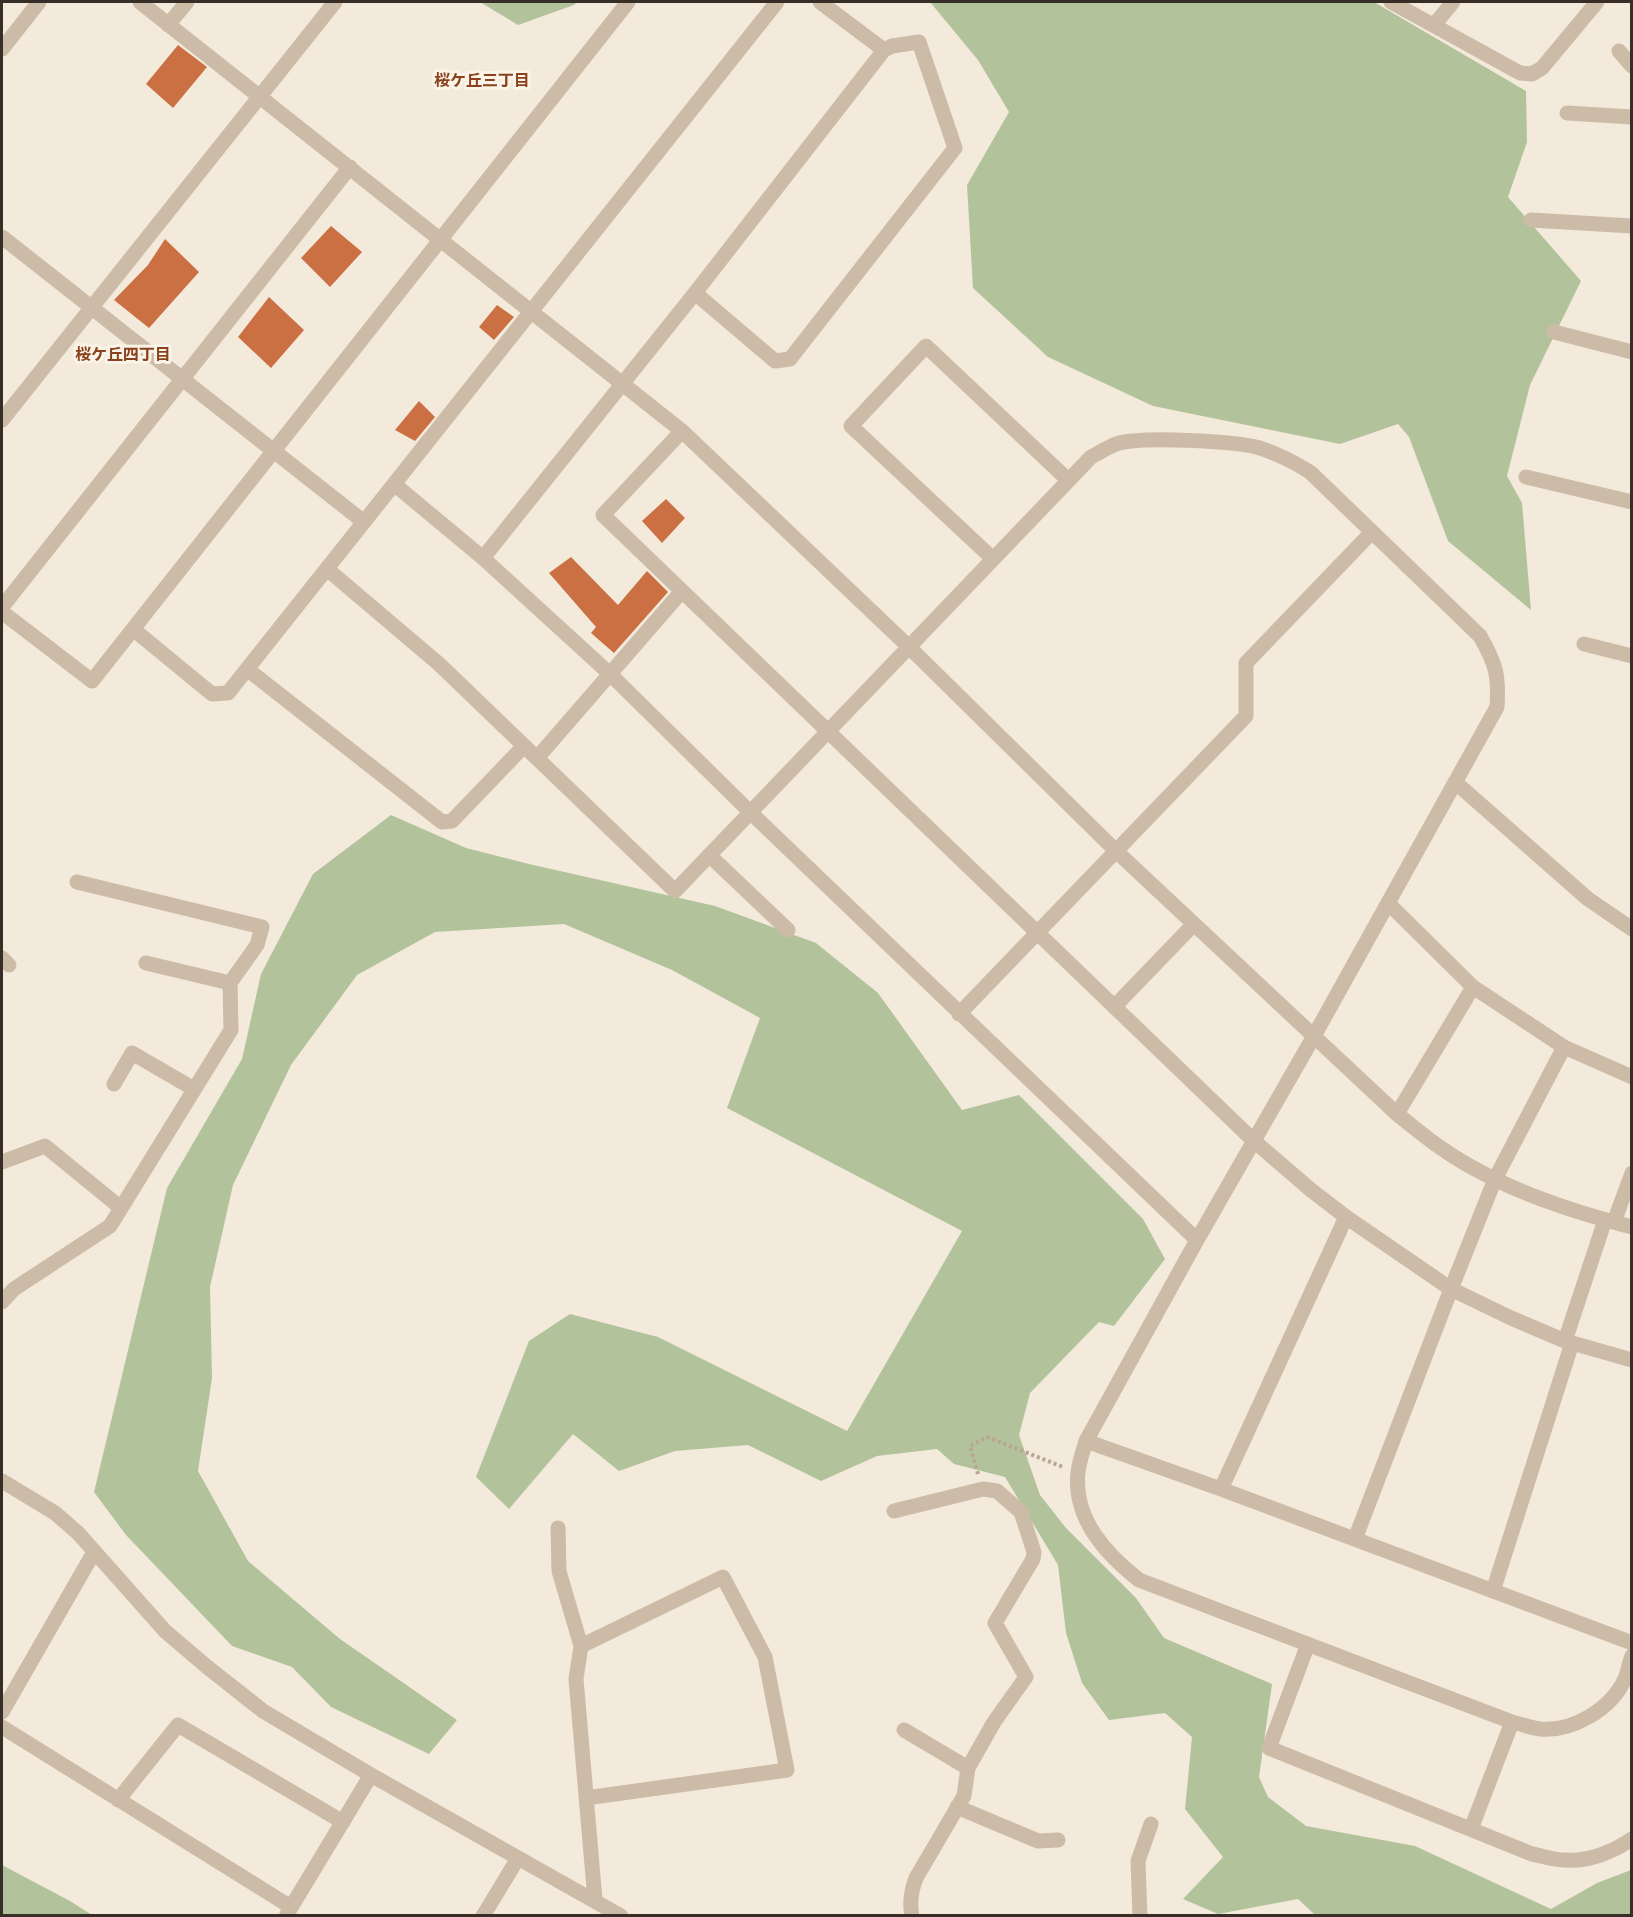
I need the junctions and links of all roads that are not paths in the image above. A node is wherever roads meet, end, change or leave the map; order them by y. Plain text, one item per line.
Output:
1 (39, 2) edge
2 (140, 2) edge
3 (187, 2) edge
4 (335, 2) edge
5 (628, 2) edge
6 (777, 2) edge
7 (820, 2) edge
8 (1391, 2) edge
9 (1453, 2) edge
10 (1597, 2) edge
11 (168, 25) junction
12 (1434, 25) junction
13 (2, 50) edge
14 (884, 50) junction
15 (1619, 51) dead end
16 (1632, 66) edge
17 (260, 96) junction
18 (1567, 113) dead end
19 (1632, 117) edge
20 (350, 167) junction
21 (1531, 220) dead end
22 (1632, 226) edge
23 (2, 237) edge
24 (441, 239) junction
25 (694, 293) junction
26 (91, 307) junction
27 (531, 310) junction
28 (1554, 332) dead end
29 (1632, 352) edge
30 (182, 379) junction
31 (623, 383) junction
32 (2, 420) edge
33 (682, 431) junction
34 (274, 451) junction
35 (1526, 477) dead end
36 (1067, 479) junction
37 (394, 484) junction
38 (1632, 502) edge
39 (364, 522) junction
40 (1372, 532) junction
41 (483, 558) junction
42 (992, 558) junction
43 (327, 568) junction
44 (682, 591) junction
45 (2, 609) edge
46 (133, 629) junction
47 (1584, 644) dead end
48 (908, 646) junction
49 (1632, 656) edge
50 (247, 669) junction
51 (610, 674) junction
52 (828, 731) junction
53 (524, 746) junction
54 (537, 758) junction
55 (1455, 782) junction
56 (750, 812) junction
57 (1116, 851) junction
58 (710, 855) junction
59 (77, 882) dead end
60 (1388, 903) junction
61 (1194, 924) junction
62 (1632, 929) edge
63 (788, 930) dead end
64 (1037, 933) junction
65 (146, 963) dead end
66 (230, 983) junction
67 (1473, 987) junction
68 (1114, 1007) junction
69 (959, 1014) junction
70 (1314, 1036) junction
71 (1564, 1047) junction
72 (1632, 1077) edge
73 (114, 1084) dead end
74 (194, 1089) junction
75 (1397, 1114) junction
76 (1254, 1141) junction
77 (2, 1162) edge
78 (1632, 1173) edge
79 (1496, 1179) junction
80 (121, 1208) junction
81 (1346, 1217) junction
82 (1609, 1221) junction
83 (1632, 1227) edge
84 (1197, 1240) junction
85 (1451, 1289) junction
86 (2, 1302) edge
87 (1568, 1342) junction
88 (1632, 1360) edge
89 (1086, 1441) junction
90 (2, 1481) edge
91 (1221, 1489) junction
92 (894, 1511) dead end
93 (558, 1528) dead end
94 (1355, 1539) junction
95 (94, 1552) junction
96 (1492, 1591) junction
97 (1632, 1643) edge
98 (1308, 1644) junction
99 (581, 1646) junction
100 (1632, 1656) edge
101 (2, 1712) edge
102 (1512, 1722) junction
103 (2, 1727) edge
104 (904, 1730) dead end
105 (968, 1768) junction
106 (371, 1775) junction
107 (586, 1798) junction
108 (118, 1800) junction
109 (957, 1807) junction
110 (343, 1822) junction
111 (1151, 1824) dead end
112 (1471, 1829) junction
113 (1632, 1839) edge
114 (1058, 1840) dead end
115 (518, 1858) junction
116 (595, 1900) junction
117 (288, 1911) edge
118 (618, 1914) edge
119 (483, 1916) edge
120 (912, 1916) edge
121 (1140, 1916) edge

1 - 13 street
2 - 11 street
3 - 11 street
4 - 17 street
5 - 24 street
6 - 27 street
7 - 14 street
8 - 12 street
9 - 12 street
10 - 12 street
11 - 17 street
14 - 25 street
14 - 25 street
15 - 16 street
17 - 20 street
17 - 26 street
18 - 19 street
20 - 24 street
20 - 30 street
21 - 22 street
23 - 26 street
24 - 27 street
24 - 34 street
25 - 31 street
26 - 30 street
26 - 32 street
27 - 31 street
27 - 37 street
28 - 29 street
30 - 34 street
30 - 45 street
31 - 33 street
31 - 41 street
33 - 44 street
33 - 48 street
34 - 39 street
34 - 46 street
35 - 38 street
36 - 40 street
36 - 42 street
36 - 42 street
37 - 39 street
37 - 41 street
39 - 43 street
40 - 55 street
40 - 57 street
41 - 51 street
42 - 48 street
43 - 50 street
43 - 53 street
44 - 51 street
44 - 52 street
45 - 46 street
46 - 50 street
47 - 49 street
48 - 52 street
48 - 57 street
50 - 53 street
51 - 54 street
51 - 56 street
52 - 56 street
52 - 64 street
53 - 54 street
54 - 58 street
55 - 60 street
55 - 62 street
56 - 58 street
56 - 69 street
57 - 61 street
57 - 64 street
58 - 63 street
59 - 66 street
60 - 67 street
60 - 70 street
61 - 68 street
61 - 70 street
64 - 68 street
64 - 69 street
65 - 66 street
66 - 74 street
67 - 71 street
67 - 75 street
68 - 76 street
69 - 84 street
70 - 75 street
70 - 76 street
71 - 72 street
71 - 79 street
73 - 74 street
74 - 80 street
75 - 79 street
76 - 81 street
76 - 84 street
77 - 80 street
78 - 82 street
79 - 82 street
79 - 85 street
80 - 86 street
81 - 85 street
81 - 91 street
82 - 83 street
82 - 87 street
84 - 89 street
85 - 87 street
85 - 94 street
87 - 88 street
87 - 96 street
89 - 91 street
89 - 98 street
90 - 95 street
91 - 94 street
92 - 105 street
93 - 99 street
94 - 96 street
95 - 101 street
95 - 106 street
96 - 97 street
98 - 102 street
98 - 112 street
99 - 107 street
99 - 107 street
100 - 102 street
102 - 112 street
103 - 108 street
104 - 105 street
105 - 109 street
106 - 110 street
106 - 115 street
107 - 116 street
108 - 110 street
108 - 117 street
109 - 114 street
109 - 120 street
110 - 117 street
111 - 121 street
112 - 113 street
115 - 116 street
115 - 119 street
116 - 118 street

